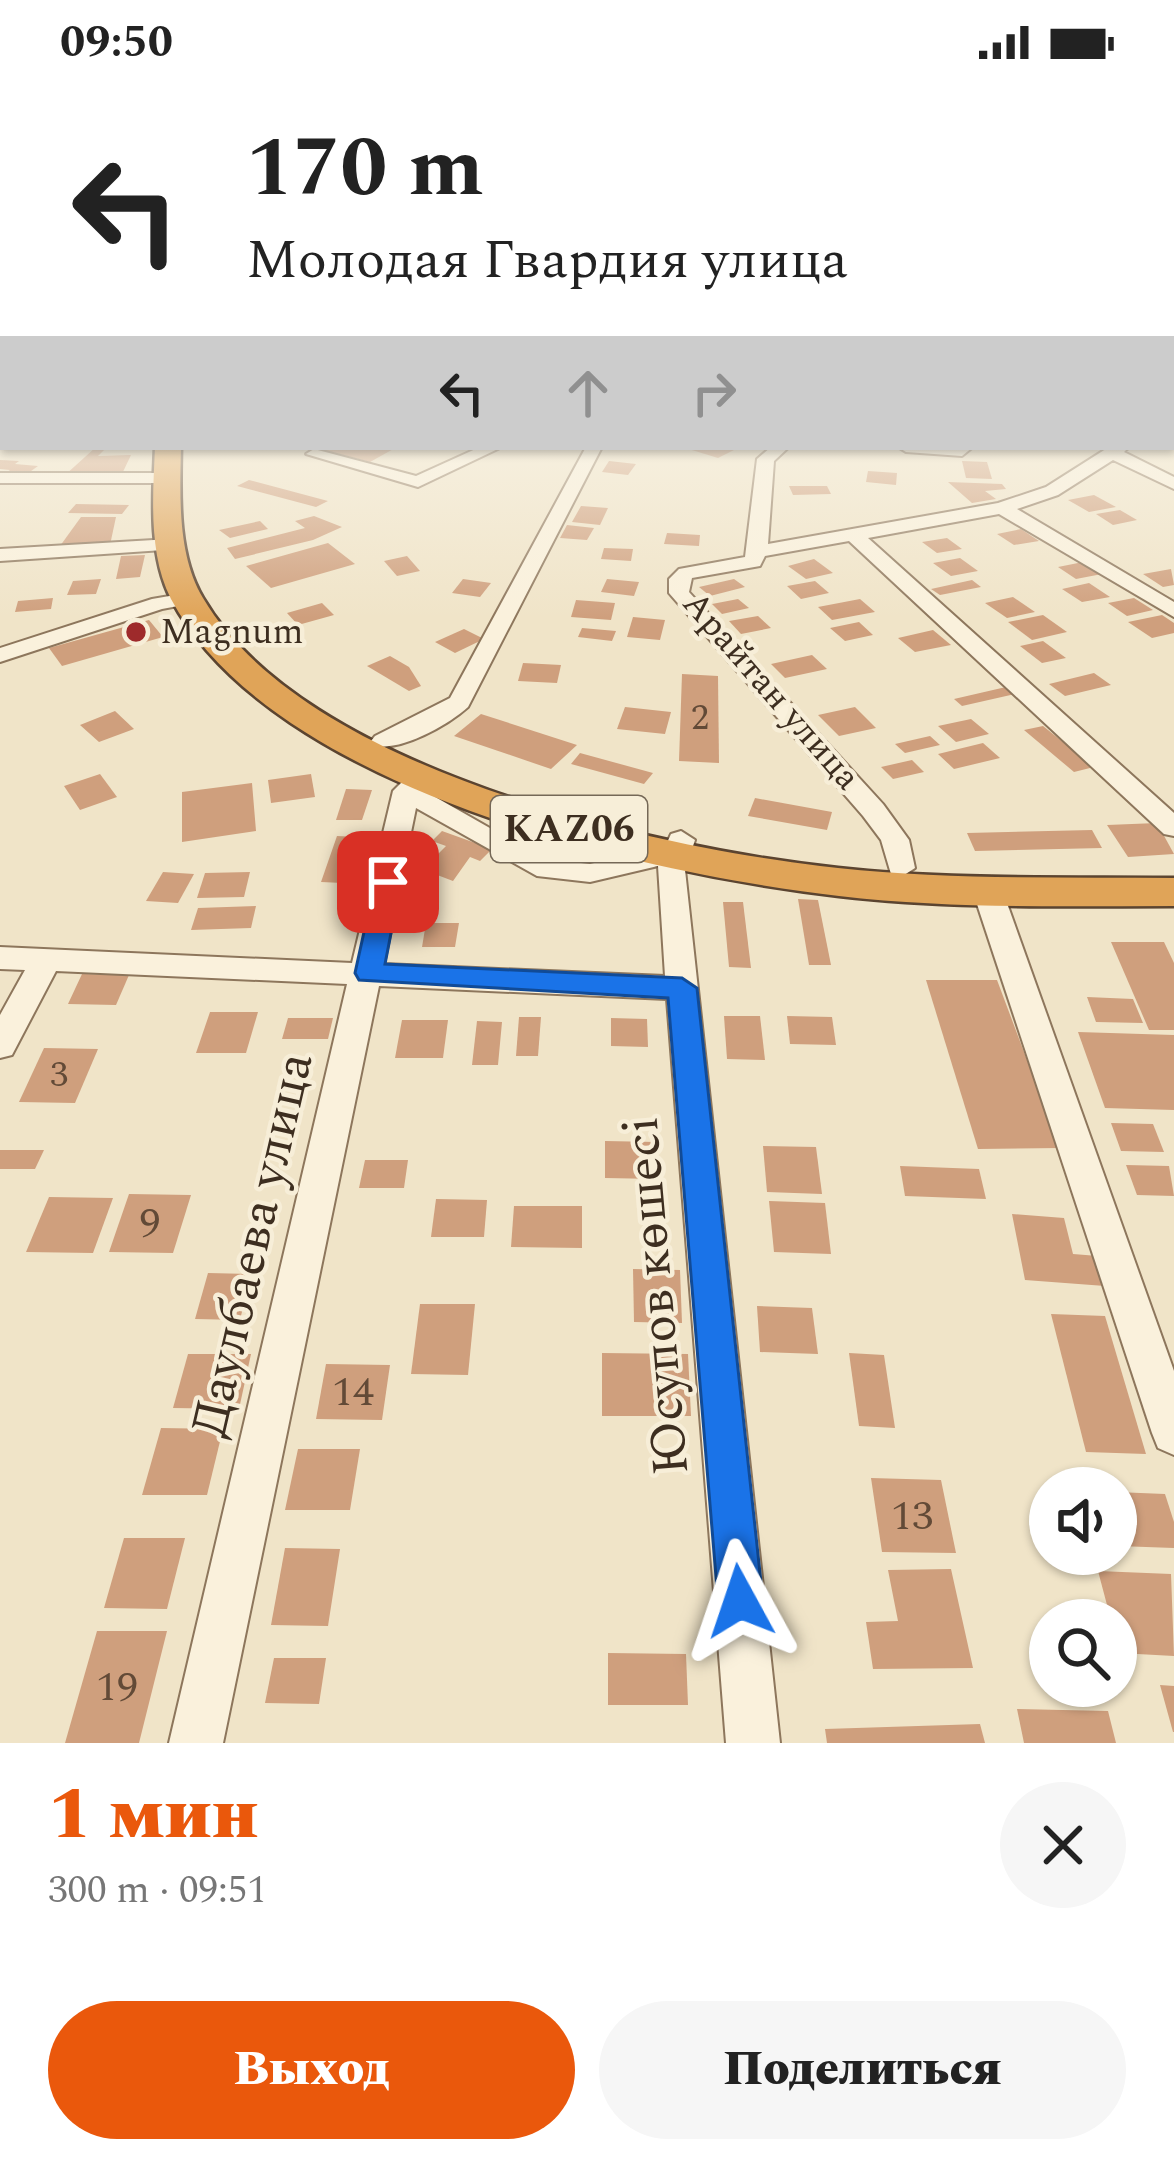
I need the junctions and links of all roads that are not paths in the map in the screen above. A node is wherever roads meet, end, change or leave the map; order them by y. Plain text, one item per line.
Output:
1 (121, 463) edge
2 (174, 463) edge
3 (175, 463) edge
4 (349, 463) edge
5 (458, 463) edge
6 (585, 463) edge
7 (766, 463) edge
8 (1096, 463) edge
9 (1139, 463) edge
10 (0, 478) edge
11 (1174, 484) edge
12 (1002, 508) junction
13 (853, 536) junction
14 (171, 545) junction
15 (0, 555) edge
16 (755, 557) junction
17 (187, 599) junction
18 (1174, 611) edge
19 (0, 655) edge
20 (384, 740) junction
21 (414, 784) junction
22 (1174, 828) edge
23 (677, 847) junction
24 (901, 868) junction
25 (1174, 870) edge
26 (988, 892) junction
27 (1174, 892) edge
28 (0, 958) edge
29 (47, 958) junction
30 (369, 973) junction
31 (682, 988) junction
32 (0, 1046) edge
33 (1174, 1433) edge
34 (196, 1743) edge
35 (753, 1743) edge

1 - 10 street
2 - 14 highway, KАZ06
3 - 20 highway, KАZ06
4 - 5 street
6 - 20 street
7 - 16 street
8 - 12 street
9 - 11 street
12 - 13 street
12 - 18 street
13 - 16 street
13 - 22 street
14 - 15 street
14 - 17 highway, KАZ06
16 - 24 street, Арайтан улица
17 - 19 street
17 - 21 highway, KАZ06
20 - 23 highway, KАZ06
21 - 23 highway, KАZ06
21 - 30 street, Даулбаева улица
23 - 24 highway, KАZ06
23 - 26 highway, KАZ06
23 - 31 street, Юсупов көшесі
24 - 25 highway, KАZ06
26 - 27 highway, KАZ06
26 - 33 street
28 - 29 street
29 - 30 street
29 - 32 street
30 - 31 street
30 - 34 street, Даулбаева улица
31 - 35 street, Юсупов көшесі

